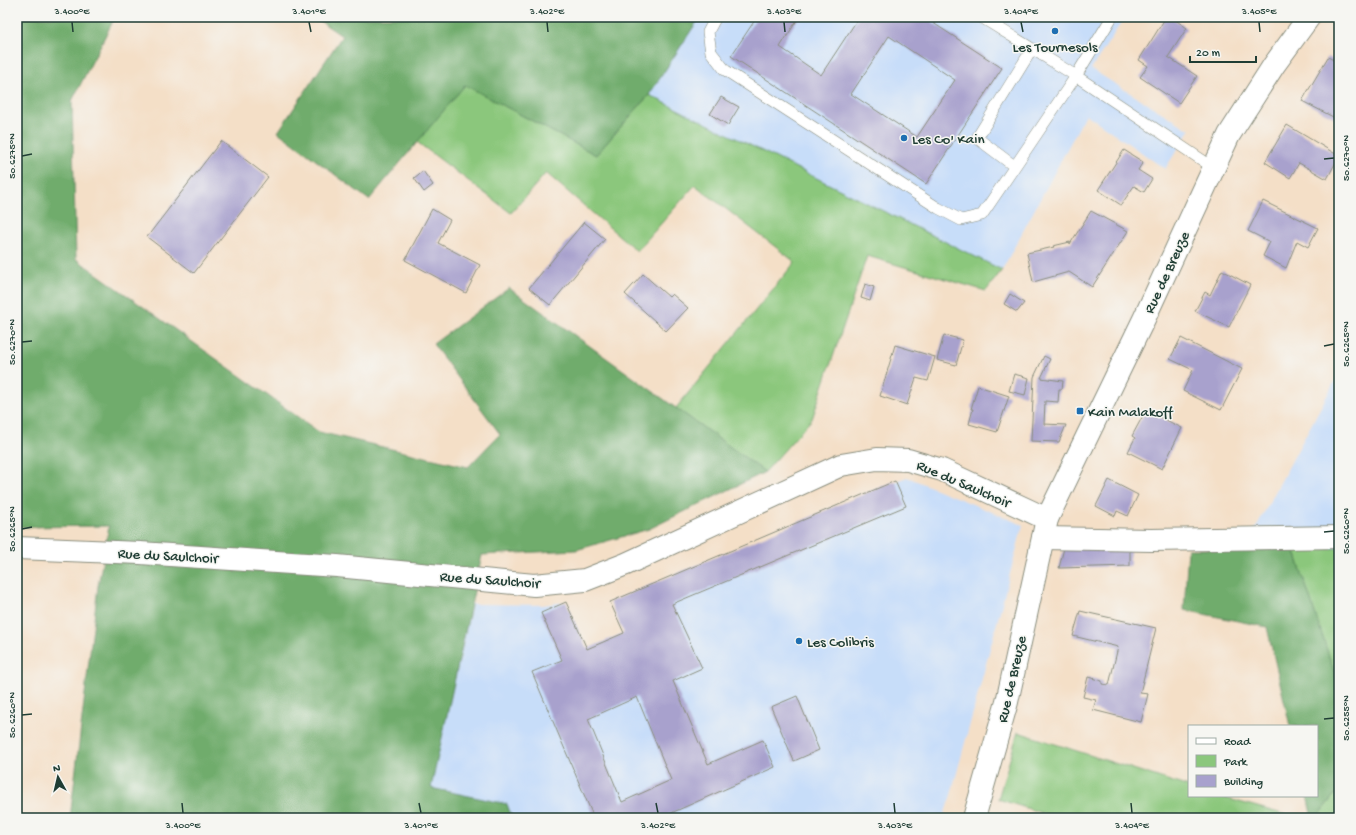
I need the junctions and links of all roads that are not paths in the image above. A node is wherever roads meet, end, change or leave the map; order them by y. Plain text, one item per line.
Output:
1 (716, 17) edge
2 (981, 17) edge
3 (1112, 17) edge
4 (1308, 17) edge
5 (1032, 49) junction
6 (1076, 76) junction
7 (1014, 166) junction
8 (1214, 168) junction
9 (1045, 528) junction
10 (1339, 537) edge
11 (17, 548) edge
12 (974, 818) edge

1 - 7 lane
2 - 5 lane
3 - 6 lane
4 - 8 street, Rue de Breuze
5 - 6 lane
5 - 7 lane
6 - 7 lane
6 - 8 lane
8 - 9 street, Rue de Breuze
9 - 10 street
9 - 11 street, Rue du Saulchoir
9 - 12 street, Rue de Breuze

